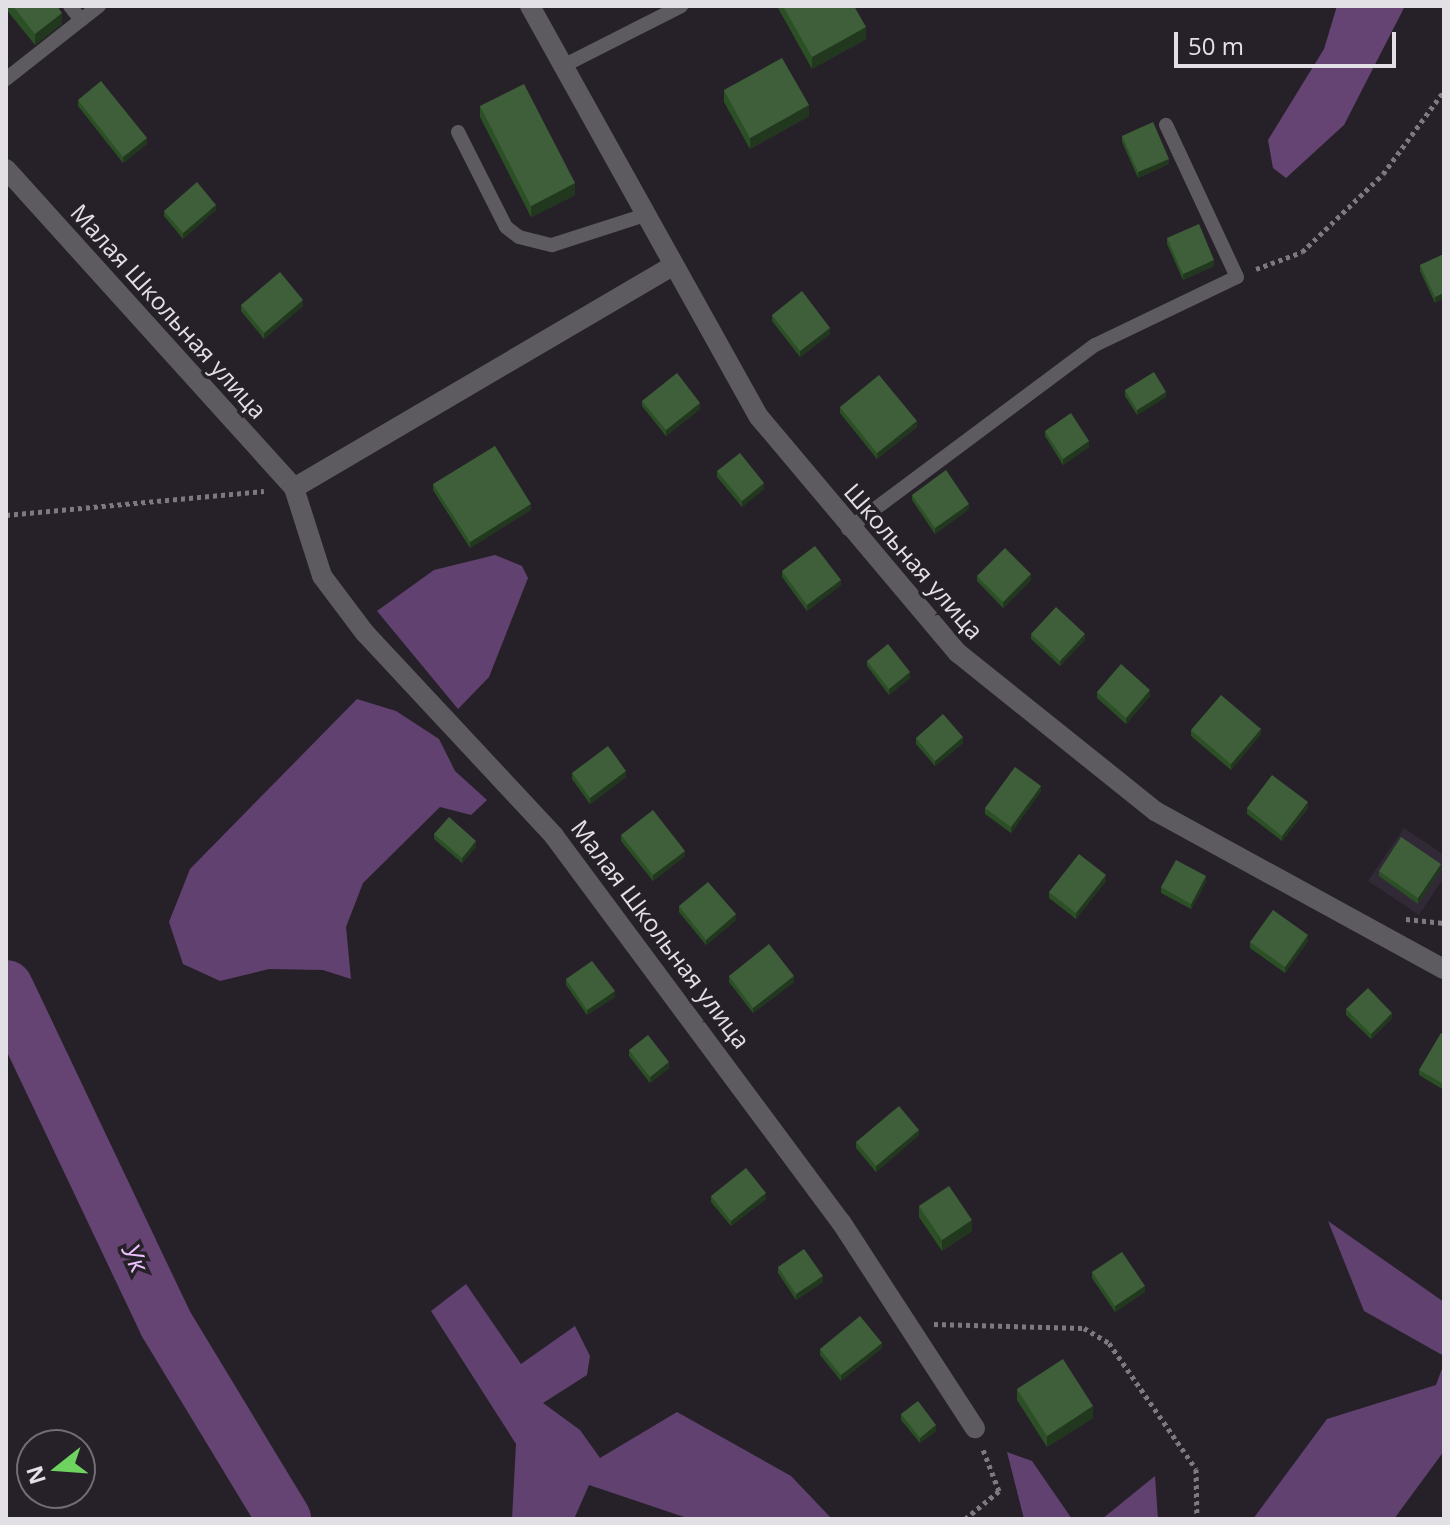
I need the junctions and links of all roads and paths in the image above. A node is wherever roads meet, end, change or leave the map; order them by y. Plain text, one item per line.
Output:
1 (70, 6) edge
2 (99, 6) edge
3 (530, 6) edge
4 (681, 6) edge
5 (81, 20) junction
6 (561, 67) junction
7 (6, 79) edge
8 (1444, 91) edge
9 (1166, 125) dead end
10 (458, 132) dead end
11 (6, 169) edge
12 (642, 216) junction
13 (670, 267) junction
14 (1237, 277) junction
15 (294, 488) junction
16 (6, 515) edge
17 (848, 529) junction
18 (1391, 917) dead end
19 (1444, 923) edge
20 (1444, 967) edge
21 (909, 1327) junction
22 (975, 1428) joint
23 (965, 1519) edge
24 (1197, 1519) edge

1 - 5 lane
2 - 5 lane
3 - 6 street, Школьная улица
4 - 6 lane
5 - 7 lane
6 - 12 street, Школьная улица
8 - 14 path
9 - 14 lane
10 - 12 lane
11 - 15 street, Малая Школьная улица
12 - 13 street, Школьная улица
13 - 15 street
13 - 17 street, Школьная улица
14 - 17 lane
15 - 16 path
15 - 21 street, Малая Школьная улица
17 - 20 street, Школьная улица
18 - 19 path
21 - 22 street, Малая Школьная улица
21 - 24 path
22 - 23 path

